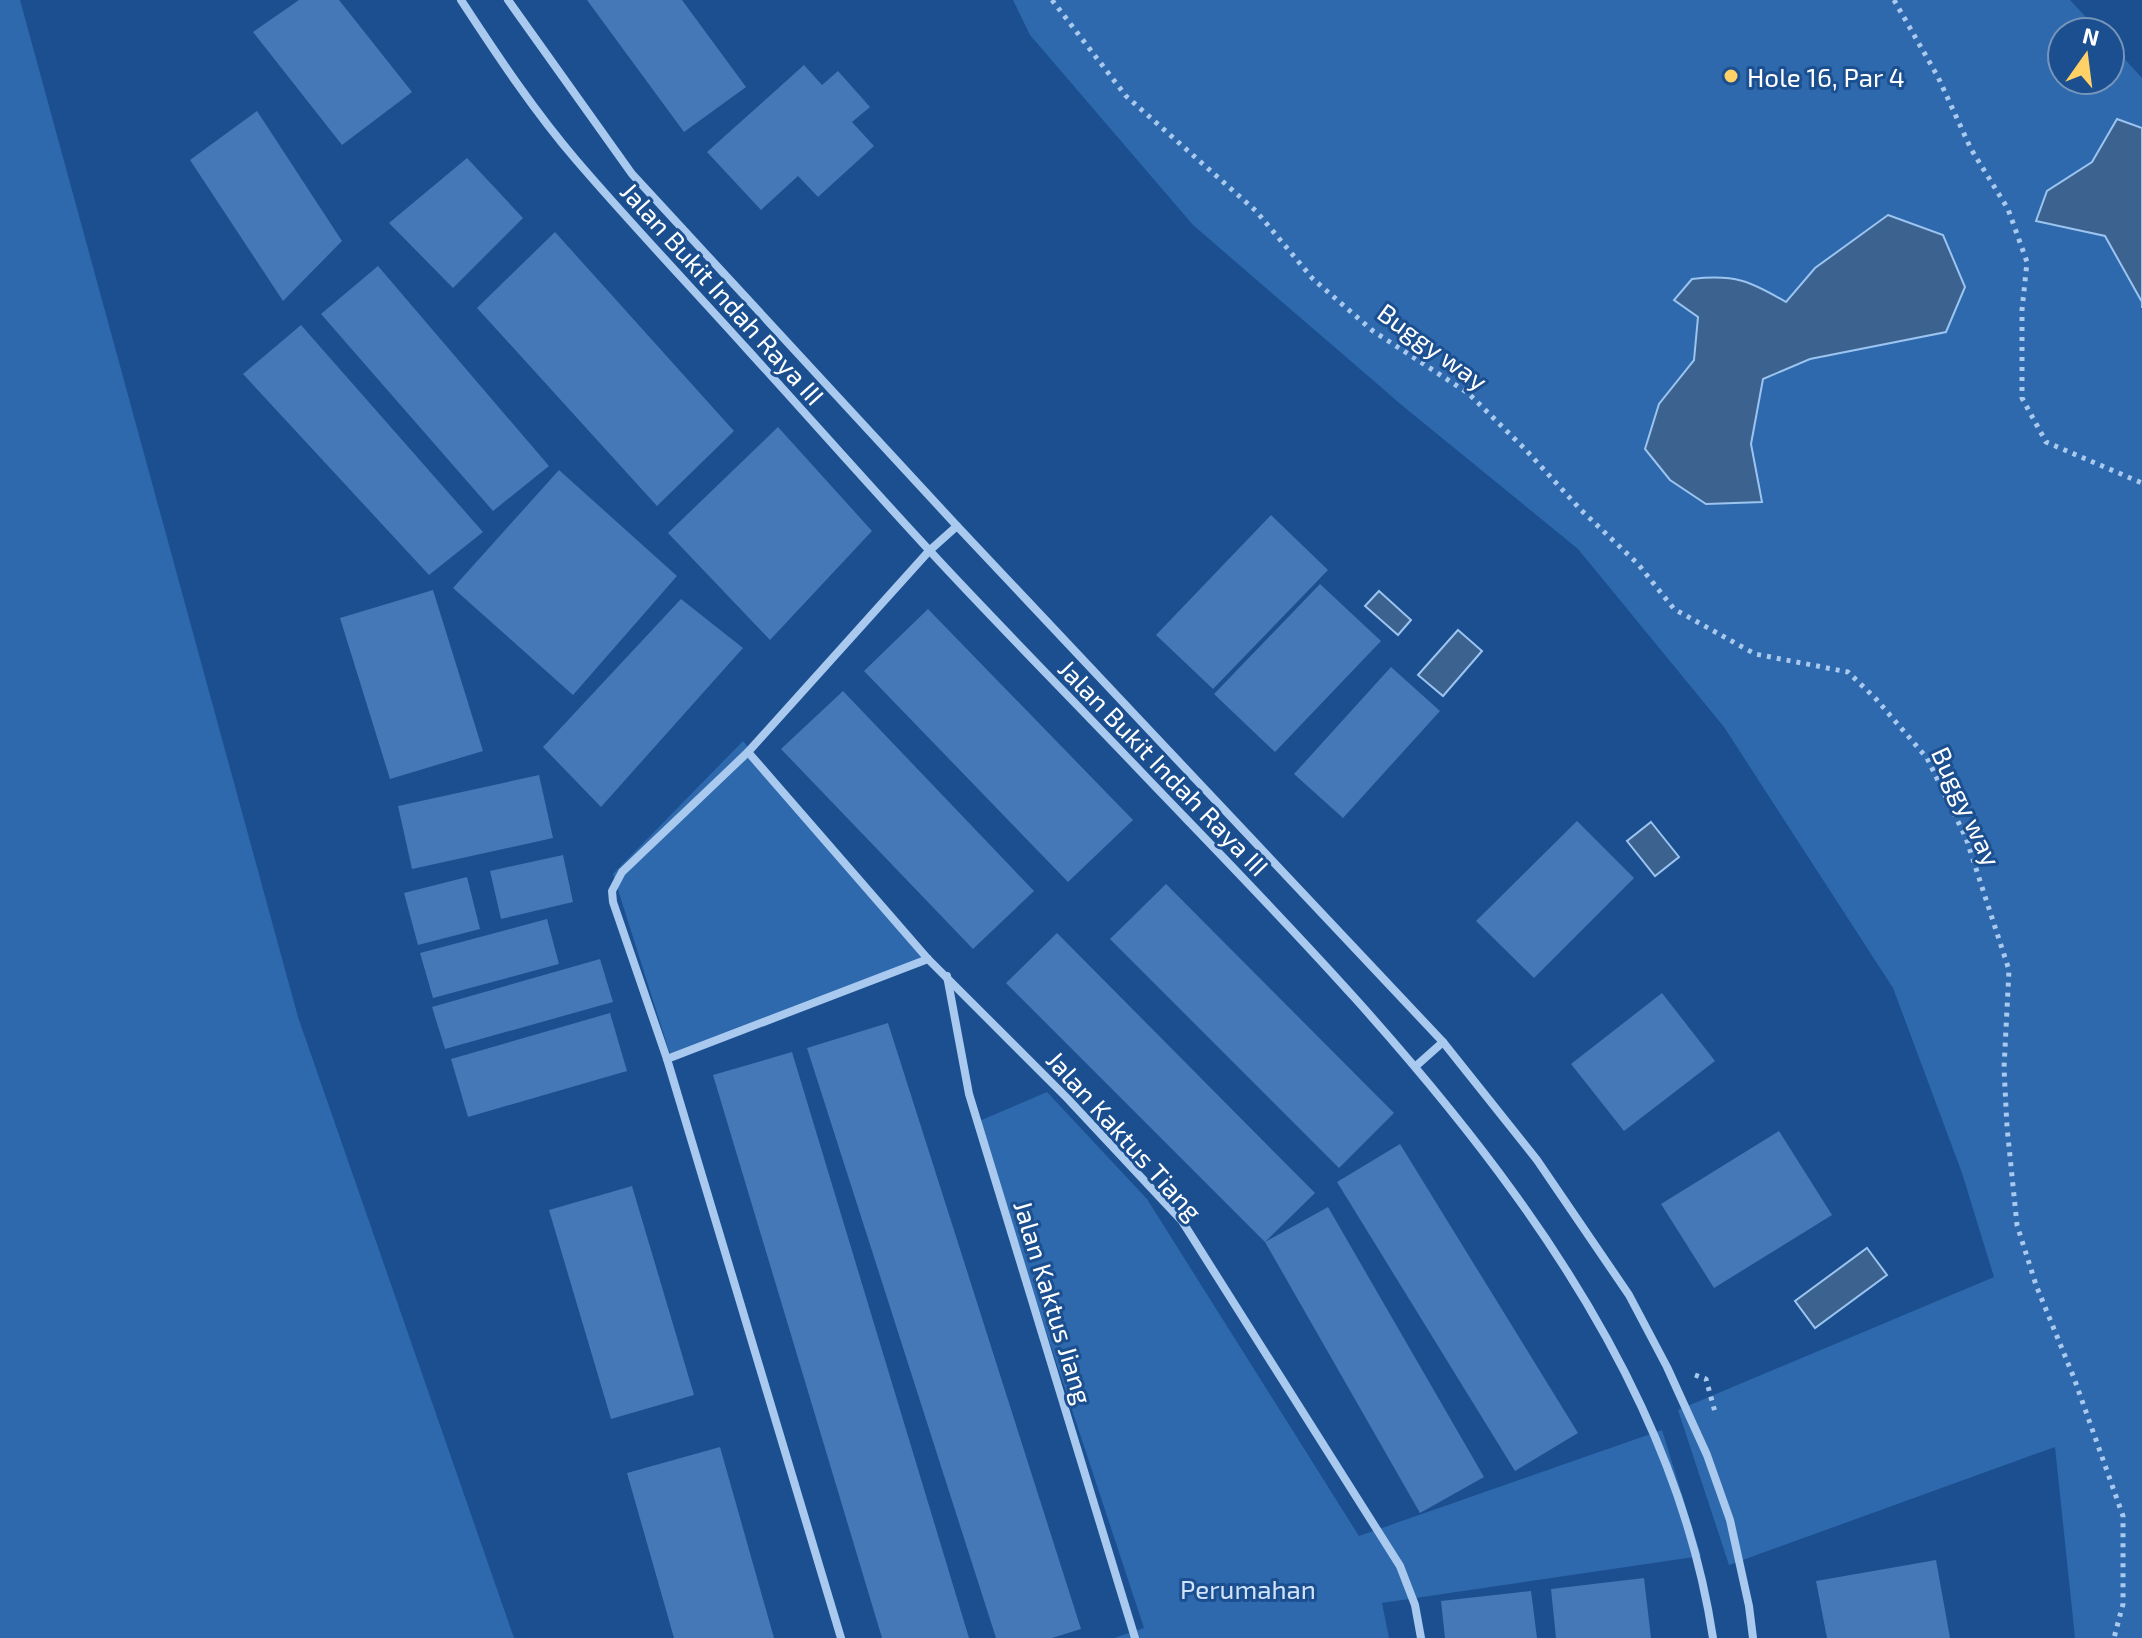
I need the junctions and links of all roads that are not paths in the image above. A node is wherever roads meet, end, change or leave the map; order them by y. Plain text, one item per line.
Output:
1 (461, 0) edge
2 (508, 0) edge
3 (957, 526) junction
4 (929, 551) junction
5 (748, 752) junction
6 (928, 959) junction
7 (947, 975) junction
8 (1443, 1042) junction
9 (667, 1059) junction
10 (1416, 1066) junction
11 (841, 1638) edge
12 (1135, 1638) edge
13 (1421, 1638) edge
14 (1713, 1638) edge
15 (1753, 1638) edge

1 - 4 street, Jalan Bukit Indah Raya III
2 - 3 street
3 - 4 street
3 - 8 street
4 - 5 street
4 - 10 street, Jalan Bukit Indah Raya III
5 - 6 street, Jalan Kaktus Tiang
5 - 9 street
6 - 7 street, Jalan Kaktus Tiang
6 - 9 street
7 - 12 street, Jalan Kaktus Jiang
7 - 13 street, Jalan Kaktus Tiang
8 - 10 street
8 - 15 street
9 - 11 street
10 - 14 street, Jalan Bukit Indah Raya III

